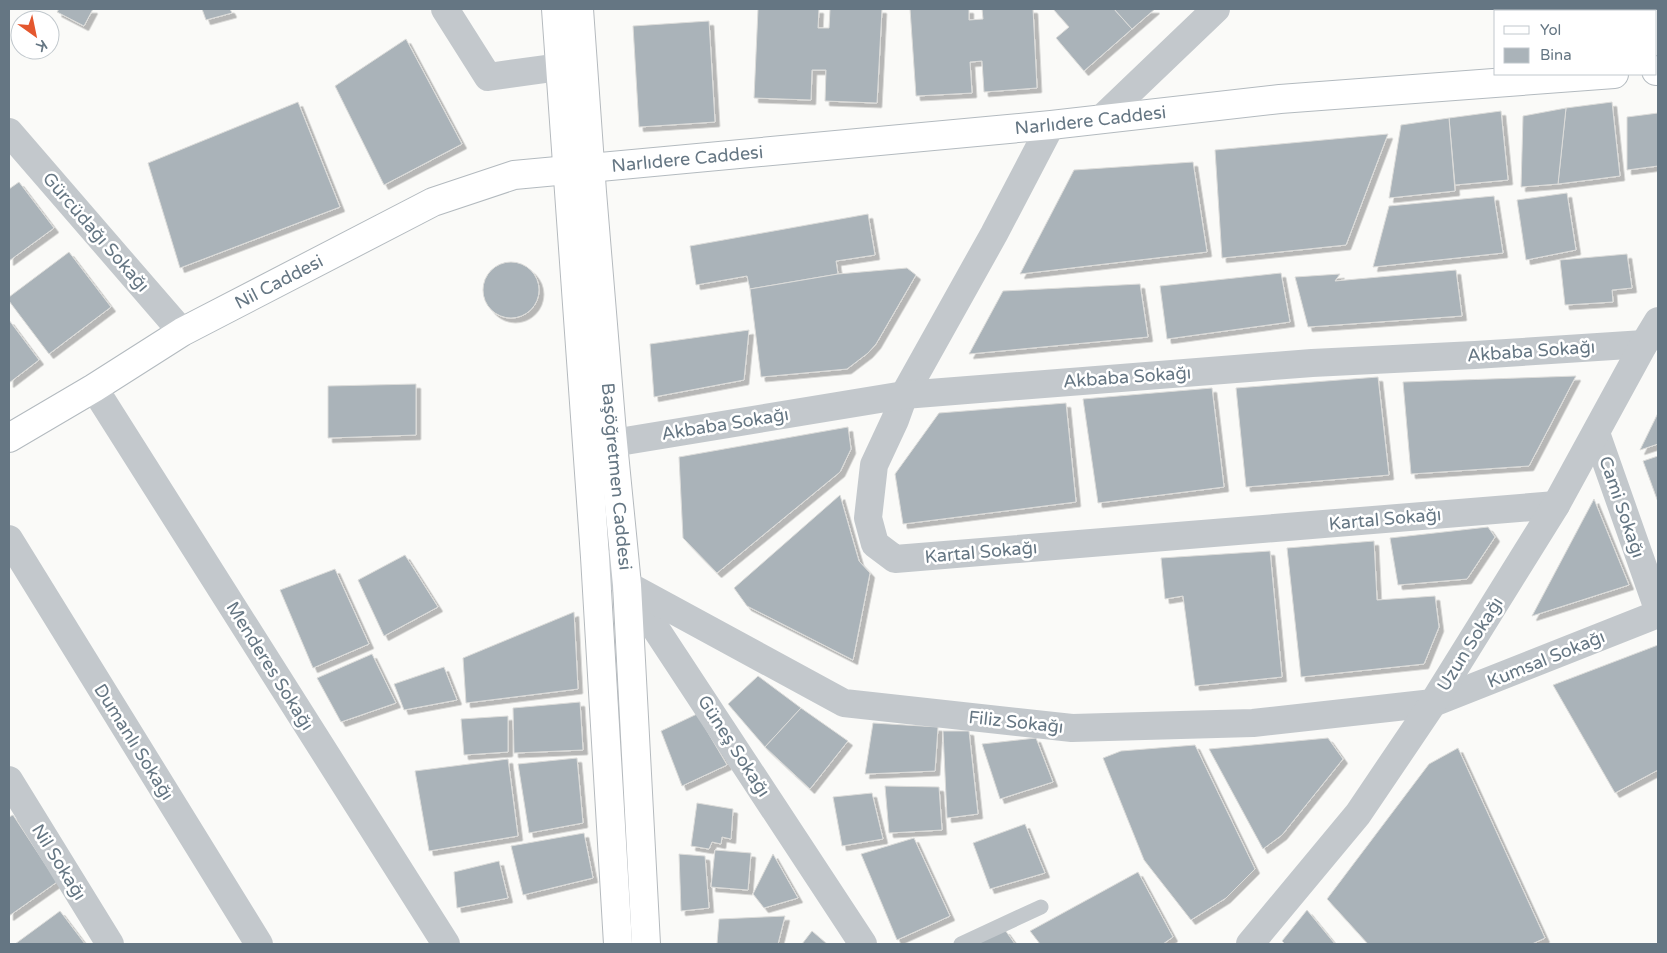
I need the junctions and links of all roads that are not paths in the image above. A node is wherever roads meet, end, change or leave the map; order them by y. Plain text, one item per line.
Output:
1 (445, 9) edge
2 (556, 9) edge
3 (579, 9) edge
4 (1216, 9) edge
5 (560, 67) junction
6 (1601, 75) edge
7 (1101, 119) junction
8 (1051, 124) junction
9 (9, 132) edge
10 (578, 169) junction
11 (1658, 322) edge
12 (182, 332) junction
13 (1644, 344) junction
14 (94, 388) junction
15 (904, 395) junction
16 (1596, 432) junction
17 (9, 438) edge
18 (613, 443) junction
19 (1556, 506) junction
20 (9, 539) edge
21 (595, 556) junction
22 (628, 585) junction
23 (1658, 609) edge
24 (1658, 614) edge
25 (1433, 703) junction
26 (9, 780) edge
27 (1041, 908) dead end
28 (110, 944) edge
29 (259, 944) edge
30 (446, 944) edge
31 (618, 944) edge
32 (646, 944) edge
33 (863, 944) edge
34 (961, 944) edge
35 (1250, 944) edge

1 - 5 street
2 - 5 main road, Başöğretmen Caddesi
3 - 10 main road, Başöğretmen Caddesi
4 - 7 street
5 - 10 main road, Başöğretmen Caddesi
6 - 7 main road, Narlıdere Caddesi
7 - 8 main road, Narlıdere Caddesi
8 - 10 main road, Narlıdere Caddesi
8 - 15 street, Kartal Sokağı
9 - 12 street, Gürcüdağı Sokağı
10 - 12 main road, Nil Caddesi
10 - 18 main road, Başöğretmen Caddesi
10 - 21 main road, Başöğretmen Caddesi
11 - 13 street, Uzun Sokağı
12 - 14 main road, Nil Caddesi
13 - 15 street, Akbaba Sokağı
13 - 16 street, Uzun Sokağı
14 - 17 main road, Nil Caddesi
14 - 30 street, Menderes Sokağı
15 - 18 street, Akbaba Sokağı
15 - 19 street, Kartal Sokağı
16 - 19 street, Uzun Sokağı
16 - 23 street, Cami Sokağı
18 - 22 main road, Başöğretmen Caddesi
19 - 25 street, Uzun Sokağı
20 - 29 street, Dumanlı Sokağı
21 - 22 street, Güneş Sokağı
21 - 31 main road, Başöğretmen Caddesi
22 - 25 street, Filiz Sokağı
22 - 32 main road, Başöğretmen Caddesi
22 - 33 street, Güneş Sokağı
24 - 25 street, Kumsal Sokağı
25 - 35 street, Uzun Sokağı
26 - 28 street, Nil Sokağı
27 - 34 lane

